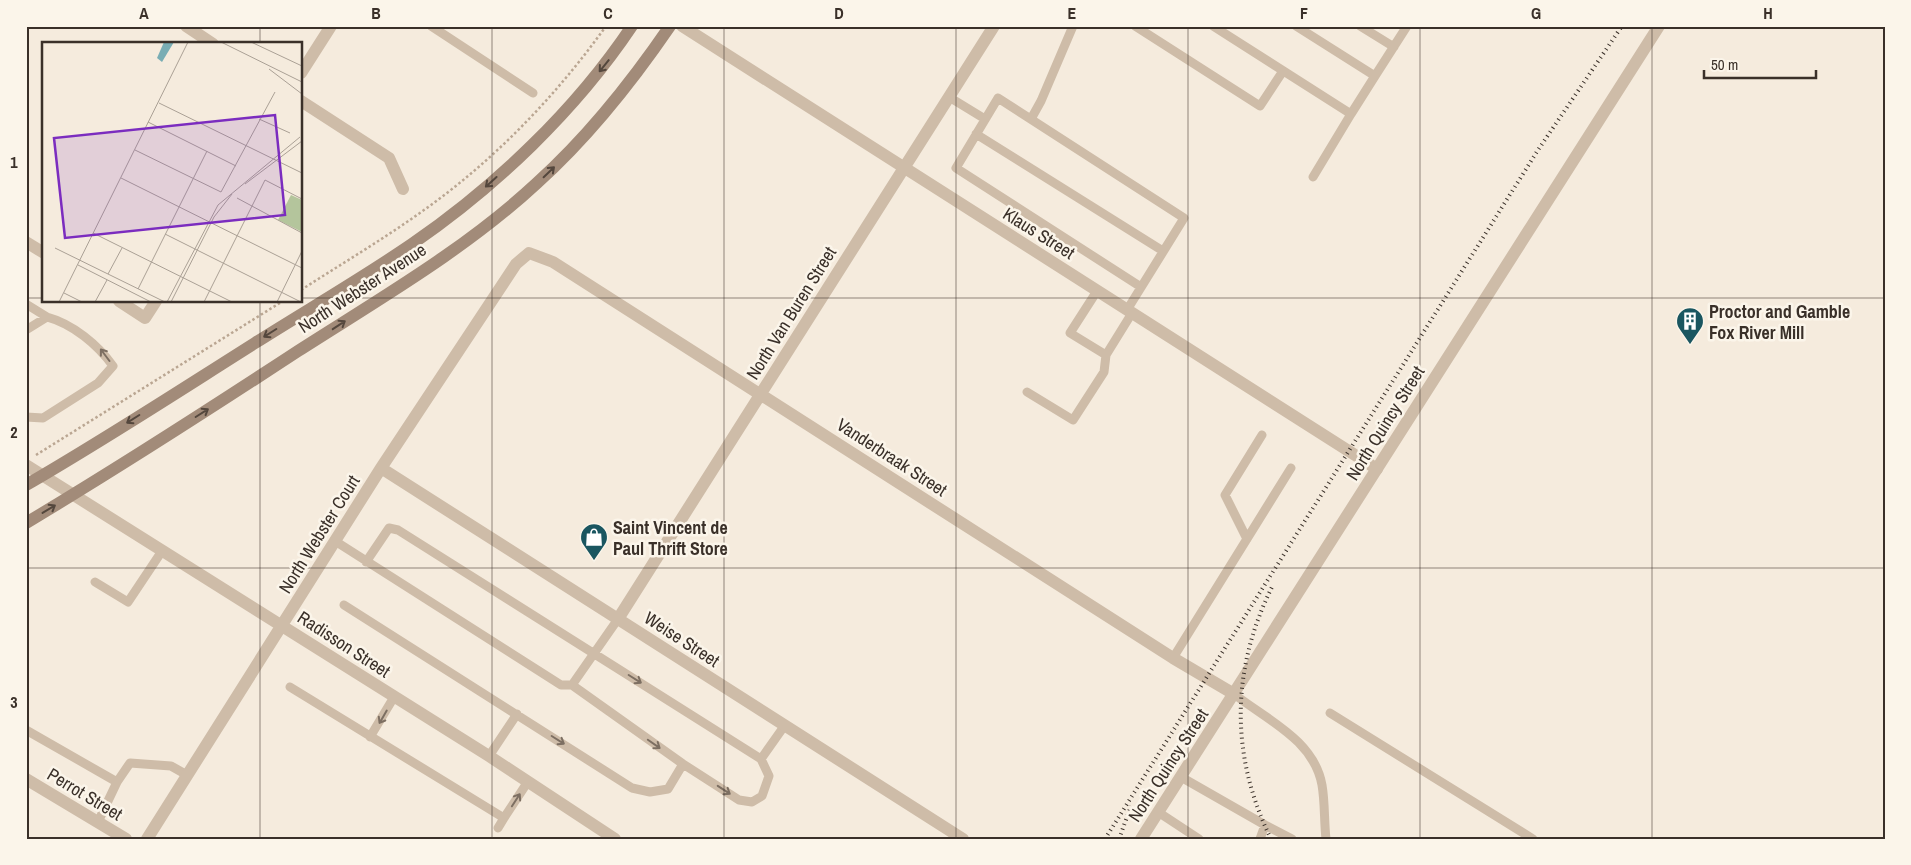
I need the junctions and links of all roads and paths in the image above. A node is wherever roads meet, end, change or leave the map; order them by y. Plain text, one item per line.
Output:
1 (186, 26) edge
2 (331, 26) edge
3 (431, 26) edge
4 (606, 26) edge
5 (632, 26) edge
6 (670, 26) edge
7 (682, 26) edge
8 (994, 26) edge
9 (1073, 26) edge
10 (1135, 26) edge
11 (1213, 26) edge
12 (1296, 26) edge
13 (1360, 26) edge
14 (1407, 26) edge
15 (1658, 26) edge
16 (210, 42) edge
17 (1394, 47) junction
18 (302, 71) edge
19 (1283, 71) junction
20 (1375, 76) junction
21 (533, 93) dead end
22 (950, 97) junction
23 (302, 102) edge
24 (1351, 114) junction
25 (985, 119) junction
26 (1031, 119) junction
27 (976, 134) junction
28 (904, 168) junction
29 (1313, 176) dead end
30 (403, 190) dead end
31 (26, 242) edge
32 (1163, 251) junction
33 (42, 252) edge
34 (529, 252) joint
35 (1141, 287) junction
36 (302, 289) edge
37 (1096, 291) junction
38 (121, 302) edge
39 (155, 302) edge
40 (281, 302) edge
41 (26, 304) edge
42 (1129, 312) junction
43 (47, 317) junction
44 (26, 330) edge
45 (1106, 354) junction
46 (1027, 392) dead end
47 (761, 394) junction
48 (26, 416) edge
49 (1262, 435) dead end
50 (30, 461) edge
51 (381, 468) junction
52 (1292, 468) dead end
53 (1377, 469) junction
54 (42, 476) junction
55 (26, 485) edge
56 (72, 495) junction
57 (26, 523) edge
58 (1247, 539) junction
59 (335, 541) junction
60 (162, 551) junction
61 (366, 562) junction
62 (95, 582) dead end
63 (344, 605) dead end
64 (618, 619) junction
65 (282, 625) junction
66 (594, 653) junction
67 (1173, 658) junction
68 (572, 686) junction
69 (290, 687) dead end
70 (1234, 694) junction
71 (394, 697) junction
72 (1330, 713) dead end
73 (517, 714) junction
74 (785, 726) junction
75 (26, 730) edge
76 (370, 737) junction
77 (489, 756) junction
78 (761, 760) junction
79 (683, 764) junction
80 (187, 775) junction
81 (1181, 777) junction
82 (26, 779) edge
83 (117, 782) junction
84 (527, 783) junction
85 (1158, 812) junction
86 (504, 818) junction
87 (98, 822) junction
88 (1265, 825) junction
89 (498, 828) dead end
90 (126, 839) edge
91 (147, 839) edge
92 (615, 839) edge
93 (963, 839) edge
94 (1141, 839) edge
95 (1199, 839) edge
96 (1260, 839) edge
97 (1292, 839) edge
98 (1326, 839) edge
99 (1533, 839) edge

1 - 16 street
2 - 18 street
3 - 21 lane
4 - 36 path
5 -> 54 main road, North Webster Avenue
56 -> 6 main road, North Webster Avenue
7 - 28 street, Klaus Street
8 - 22 street, North Van Buren Street
9 - 26 lane
10 - 19 lane
11 - 19 lane
12 - 20 lane
13 - 17 lane
14 - 17 lane
15 - 53 street, North Quincy Street
17 - 20 lane
19 - 24 lane
20 - 24 lane
22 - 25 lane
22 - 28 street, North Van Buren Street
23 - 30 street
24 - 29 lane
25 - 26 lane
25 - 27 lane
26 - 32 lane
27 - 32 lane
27 - 35 lane
28 - 37 street, Klaus Street
28 - 47 street, North Van Buren Street
31 - 33 street
32 - 35 lane
34 - 47 street, Vanderbraak Street
34 - 51 street, North Webster Court
35 - 42 lane
37 - 42 street, Klaus Street
37 - 45 lane
38 - 39 street
40 - 50 path
41 - 43 lane
42 - 45 lane
42 - 53 street, Klaus Street
43 - 44 lane
48 -> 43 lane
45 - 46 lane
47 - 64 street, North Van Buren Street
47 - 67 street, Vanderbraak Street
49 - 58 lane
50 - 54 street, Radisson Street
51 - 59 street, North Webster Court
51 - 64 street, Weise Street
52 - 58 lane
53 - 70 street, North Quincy Street
54 - 55 main road, North Webster Avenue
54 - 56 street, Radisson Street
57 -> 56 main road, North Webster Avenue
56 - 60 street, Radisson Street
58 - 67 lane
59 - 61 lane
59 - 65 street, North Webster Court
60 - 62 lane
60 - 65 street, Radisson Street
61 - 66 lane
61 - 68 lane
63 - 73 lane
64 - 66 lane
64 - 74 street, Weise Street
65 - 71 street, Radisson Street
65 - 80 street, North Webster Court
66 - 68 lane
66 -> 78 lane
67 - 70 street, Vanderbraak Street
68 -> 79 lane
69 - 76 lane
70 - 81 street, North Quincy Street
70 - 98 lane
71 -> 76 lane
71 - 77 street, Radisson Street
72 - 99 lane
73 - 77 lane
73 -> 79 lane
74 - 78 lane
74 - 93 street, Weise Street
75 - 83 lane
76 - 86 lane
77 - 84 street, Radisson Street
79 -> 78 lane
80 - 83 lane
80 - 91 street, North Webster Court
81 - 85 street, North Quincy Street
81 - 88 lane
82 - 87 street, Perrot Street
83 - 87 lane
86 -> 84 lane
84 - 92 street, Radisson Street
85 - 94 street, North Quincy Street
85 - 95 lane
86 - 89 lane
87 - 90 street, Perrot Street
88 - 96 lane
88 - 97 lane

